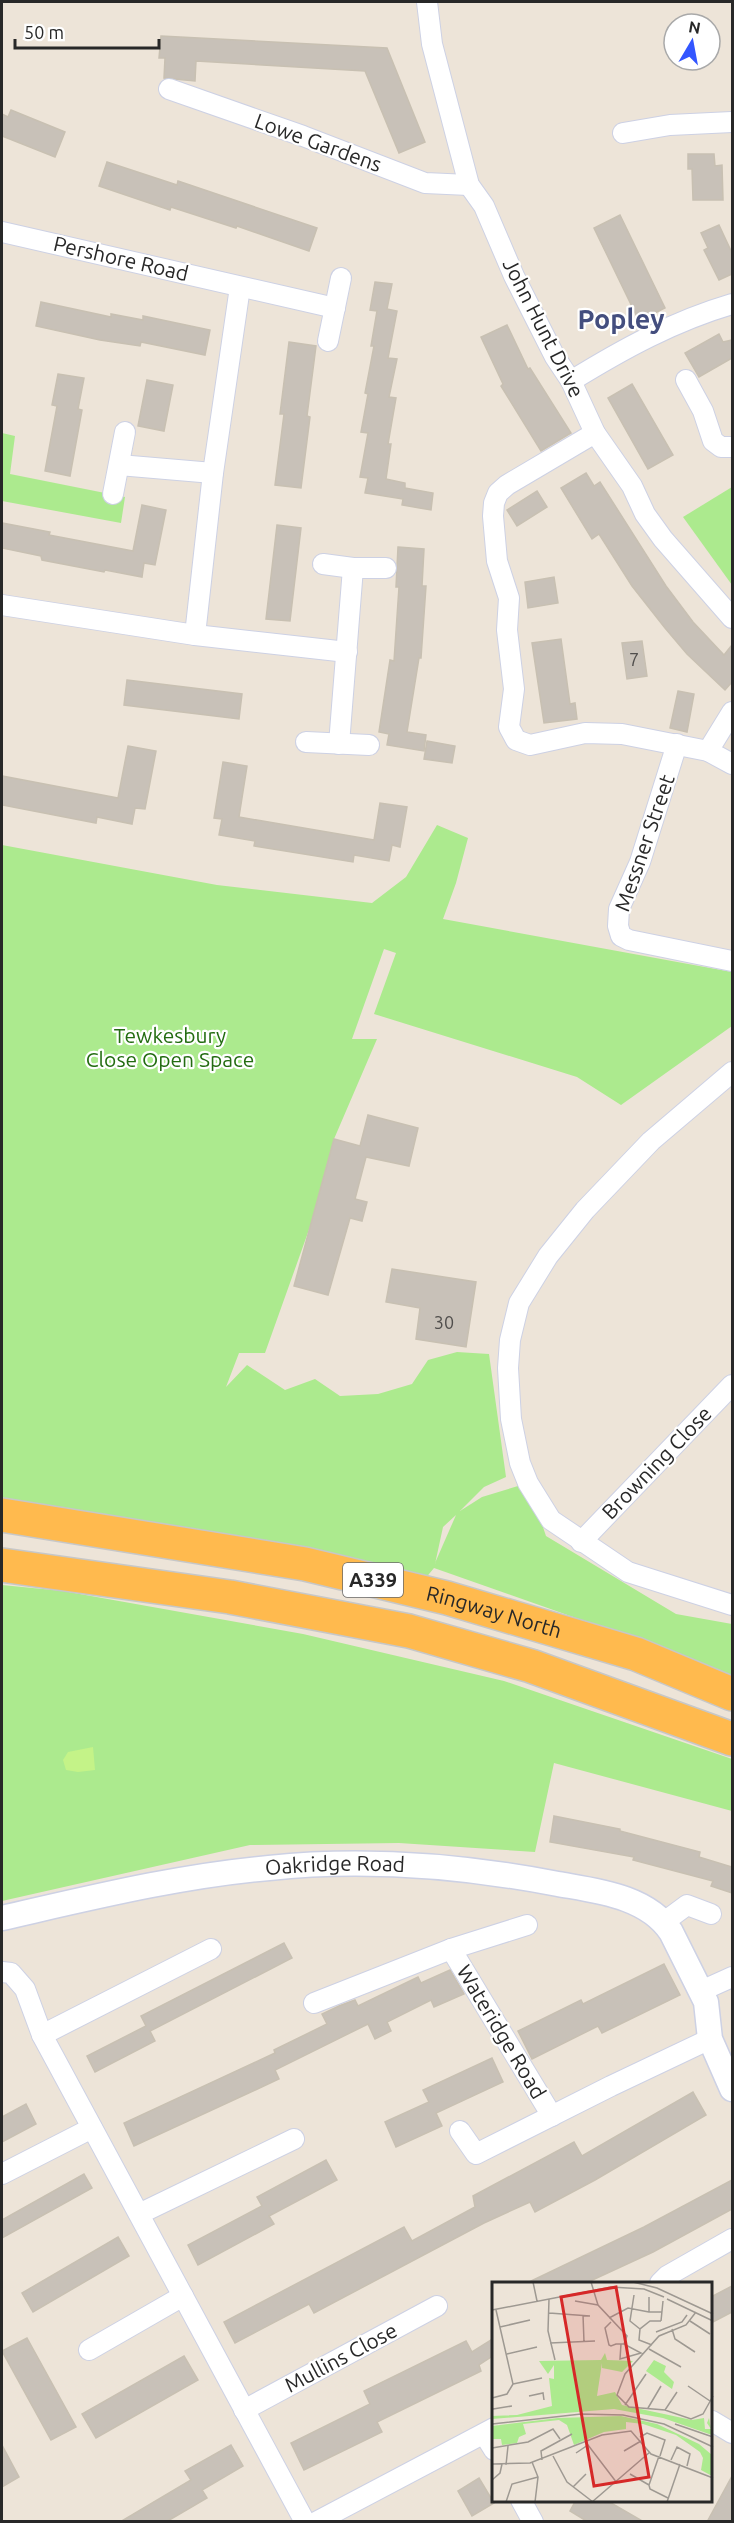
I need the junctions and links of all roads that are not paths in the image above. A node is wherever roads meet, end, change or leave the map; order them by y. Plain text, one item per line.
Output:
1 (427, 2) edge
2 (168, 89) dead end
3 (732, 122) edge
4 (624, 133) dead end
5 (469, 185) junction
6 (2, 232) edge
7 (341, 278) dead end
8 (240, 287) junction
9 (732, 304) edge
10 (335, 308) junction
11 (328, 341) dead end
12 (686, 380) dead end
13 (571, 381) junction
14 (125, 432) dead end
15 (594, 433) junction
16 (732, 447) edge
17 (119, 465) junction
18 (213, 473) junction
19 (113, 494) dead end
20 (323, 564) dead end
21 (353, 568) junction
22 (386, 568) dead end
23 (2, 605) edge
24 (732, 618) edge
25 (195, 635) junction
26 (347, 652) junction
27 (732, 712) edge
28 (306, 742) dead end
29 (339, 744) junction
30 (677, 744) junction
31 (369, 745) dead end
32 (708, 751) junction
33 (732, 764) edge
34 (732, 961) edge
35 (732, 1072) edge
36 (732, 1385) edge
37 (2, 1515) edge
38 (581, 1542) junction
39 (2, 1565) edge
40 (732, 1605) edge
41 (732, 1694) edge
42 (732, 1739) edge
43 (711, 1914) dead end
44 (2, 1918) edge
45 (664, 1922) junction
46 (527, 1924) dead end
47 (211, 1949) dead end
48 (451, 1949) junction
49 (2, 1972) edge
50 (732, 1977) edge
51 (701, 1991) junction
52 (314, 2003) dead end
53 (42, 2035) junction
54 (710, 2039) junction
55 (732, 2089) edge
56 (552, 2116) junction
57 (92, 2128) junction
58 (460, 2131) dead end
59 (294, 2139) dead end
60 (2, 2174) edge
61 (139, 2214) junction
62 (732, 2240) edge
63 (661, 2282) edge
64 (183, 2296) junction
65 (437, 2306) dead end
66 (89, 2350) dead end
67 (244, 2410) junction
68 (713, 2422) edge
69 (732, 2433) edge
70 (491, 2437) edge
71 (522, 2502) edge
72 (305, 2522) edge
73 (316, 2522) edge
74 (533, 2522) edge

1 - 5 street, John Hunt Drive
2 - 5 street, Lowe Gardens
3 - 4 street
5 - 13 street, John Hunt Drive
6 - 8 street, Pershore Road
7 - 10 street
8 - 10 street, Pershore Road
8 - 18 street
9 - 13 street
10 - 11 street
12 - 16 street
13 - 15 street, John Hunt Drive
14 - 17 street
15 - 24 street, John Hunt Drive
15 - 30 street
17 - 18 street
17 - 19 street
18 - 25 street
20 - 21 street
21 - 22 street
21 - 26 street
23 - 25 street
25 - 26 street
26 - 29 street
27 - 32 street
28 - 29 street
29 - 31 street
30 - 32 street
30 - 34 street, Messner Street
32 - 33 street
35 - 38 street
36 - 38 street, Browning Close
37 - 41 highway, Ringway North / A339
38 - 40 street
39 - 42 highway, Ringway North / A339
43 - 45 street
44 - 45 street, Oakridge Road
45 - 51 street, Oakridge Road
46 - 48 street, Wateridge Road
47 - 53 street
48 - 52 street, Wateridge Road
48 - 56 street, Wateridge Road
49 - 53 street
50 - 51 street
51 - 54 street, Oakridge Road
53 - 57 street
54 - 55 street, Oakridge Road
54 - 56 street, Wateridge Road
56 - 58 street, Wateridge Road
57 - 60 street
57 - 61 street
59 - 61 street
61 - 64 street
62 - 63 street
64 - 66 street
64 - 67 street
65 - 67 street, Mullins Close
67 - 72 street
68 - 69 street
70 - 73 street
71 - 74 street

